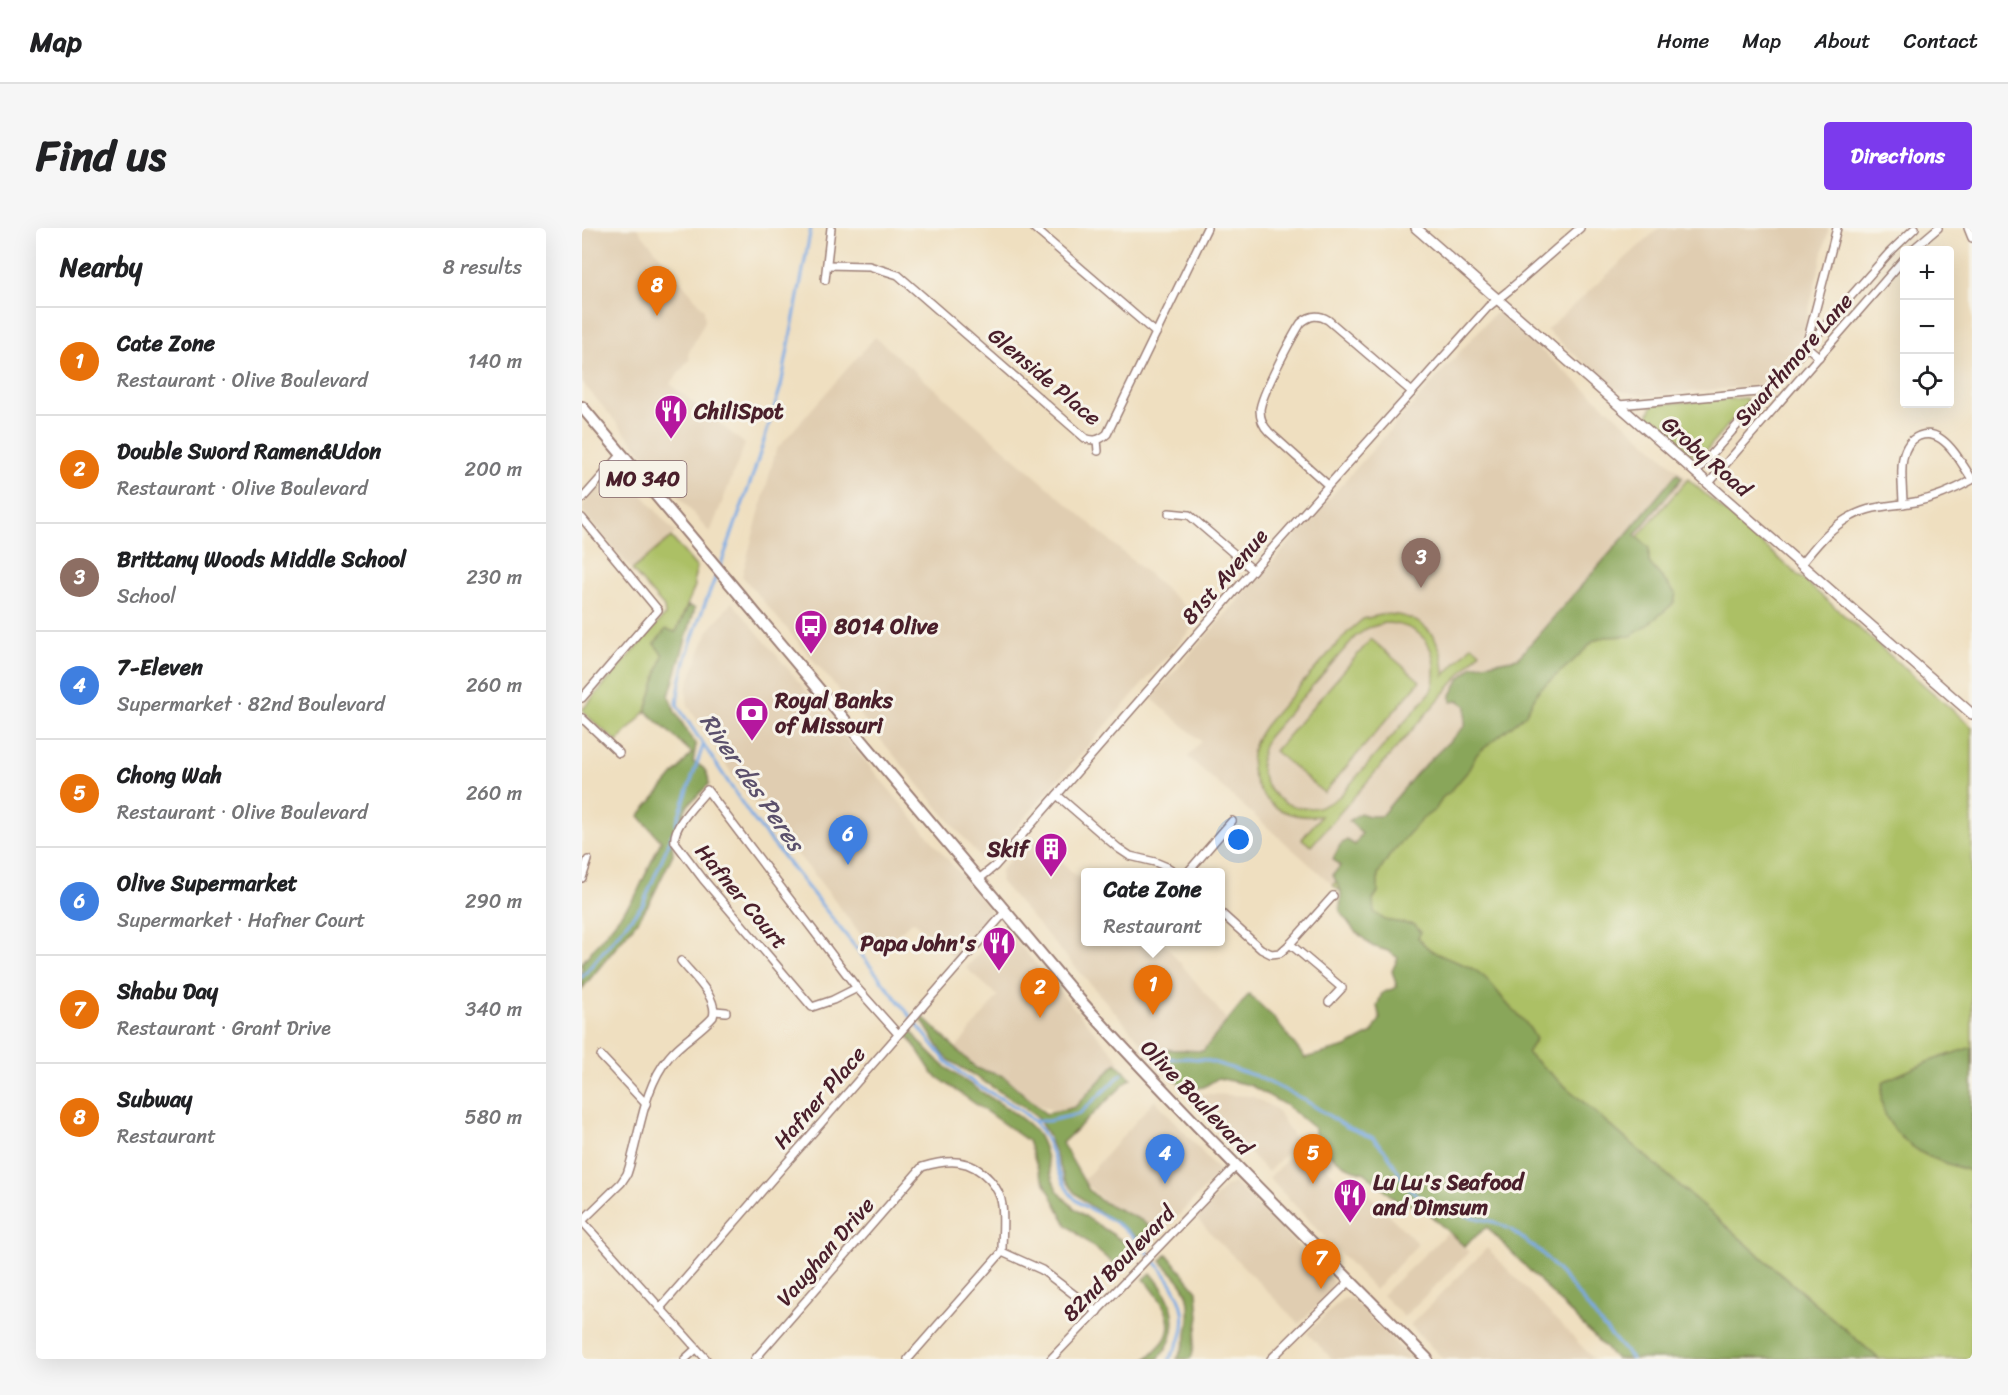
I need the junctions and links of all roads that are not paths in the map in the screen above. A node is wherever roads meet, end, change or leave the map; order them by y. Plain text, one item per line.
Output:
1 (831, 228) edge
2 (1034, 228) edge
3 (1207, 228) edge
4 (1416, 228) edge
5 (1580, 228) edge
6 (1837, 228) edge
7 (1915, 228) edge
8 (1938, 228) edge
9 (1968, 228) edge
10 (1972, 238) edge
11 (1917, 246) edge
12 (827, 265) junction
13 (1900, 265) edge
14 (825, 280) dead end
15 (1498, 299) junction
16 (1156, 333) junction
17 (1806, 346) junction
18 (1820, 357) junction
19 (1767, 391) junction
20 (1412, 392) junction
21 (1619, 405) junction
22 (582, 407) edge
23 (1097, 440) junction
24 (1098, 451) dead end
25 (622, 454) junction
26 (1696, 472) junction
27 (1972, 480) edge
28 (1709, 483) junction
29 (1328, 485) junction
30 (582, 499) edge
31 (1903, 504) junction
32 (1169, 513) dead end
33 (582, 518) edge
34 (1801, 564) junction
35 (1253, 570) junction
36 (582, 698) edge
37 (1972, 714) edge
38 (582, 718) edge
39 (619, 753) dead end
40 (1057, 795) junction
41 (1232, 821) dead end
42 (588, 860) dead end
43 (1168, 868) edge
44 (1192, 868) edge
45 (582, 878) edge
46 (979, 879) junction
47 (1333, 896) dead end
48 (1006, 911) junction
49 (1225, 916) edge
50 (1290, 944) junction
51 (681, 961) dead end
52 (858, 988) junction
53 (1329, 1002) dead end
54 (715, 1011) junction
55 (726, 1012) dead end
56 (901, 1031) junction
57 (601, 1056) dead end
58 (646, 1104) junction
59 (1236, 1166) junction
60 (582, 1221) edge
61 (1002, 1252) junction
62 (1350, 1281) junction
63 (660, 1308) junction
64 (1097, 1312) junction
65 (696, 1349) junction
66 (685, 1359) edge
67 (705, 1359) edge
68 (755, 1359) edge
69 (908, 1359) edge
70 (1051, 1359) edge
71 (1271, 1359) edge
72 (1427, 1359) edge

1 - 12 street
2 - 16 street
3 - 16 street, Glenside Place
4 - 15 street, Groby Road
5 - 15 street, 81st Avenue
6 - 17 street
7 - 17 street, Swarthmore Lane
8 - 11 street
9 - 10 street
12 - 14 street
12 - 23 street, Glenside Place
13 - 18 street, Swarthmore Lane
15 - 20 street, 81st Avenue
15 - 21 street, Groby Road
16 - 23 street, Glenside Place
17 - 18 street
17 - 19 street, Swarthmore Lane
18 - 28 street, Swarthmore Lane
19 - 21 street, Swarthmore Lane
19 - 26 street, Swarthmore Lane
20 - 29 street, 81st Avenue
20 - 29 street
21 - 26 street, Groby Road
22 - 25 main road, Olive Boulevard / MO 340
23 - 24 street
25 - 30 street
25 - 46 main road, Olive Boulevard / MO 340
26 - 28 street, Groby Road
27 - 31 street
27 - 31 street
28 - 34 street, Groby Road
29 - 35 street, 81st Avenue
31 - 34 street
32 - 35 street
33 - 36 street
34 - 37 street, Groby Road
35 - 40 street, 81st Avenue
38 - 39 street
40 - 43 street
40 - 46 street, 81st Avenue
41 - 44 street
42 - 45 street
46 - 48 main road, Olive Boulevard / MO 340
47 - 50 street
48 - 56 street, Hafner Place
48 - 59 main road, Olive Boulevard / MO 340
49 - 50 street
50 - 53 street
51 - 54 street
52 - 52 street, Hafner Court
52 - 56 street, Hafner Court
54 - 55 street
54 - 58 street
56 - 63 street, Hafner Place
57 - 58 street
58 - 60 street
59 - 62 main road, Olive Boulevard / MO 340
59 - 64 street, 82nd Boulevard
60 - 63 street
61 - 64 street
61 - 68 street, Vaughan Drive
61 - 69 street
62 - 71 street
62 - 72 main road, Olive Boulevard / MO 340
63 - 65 street
64 - 70 street, 82nd Boulevard
65 - 66 street
65 - 67 street

